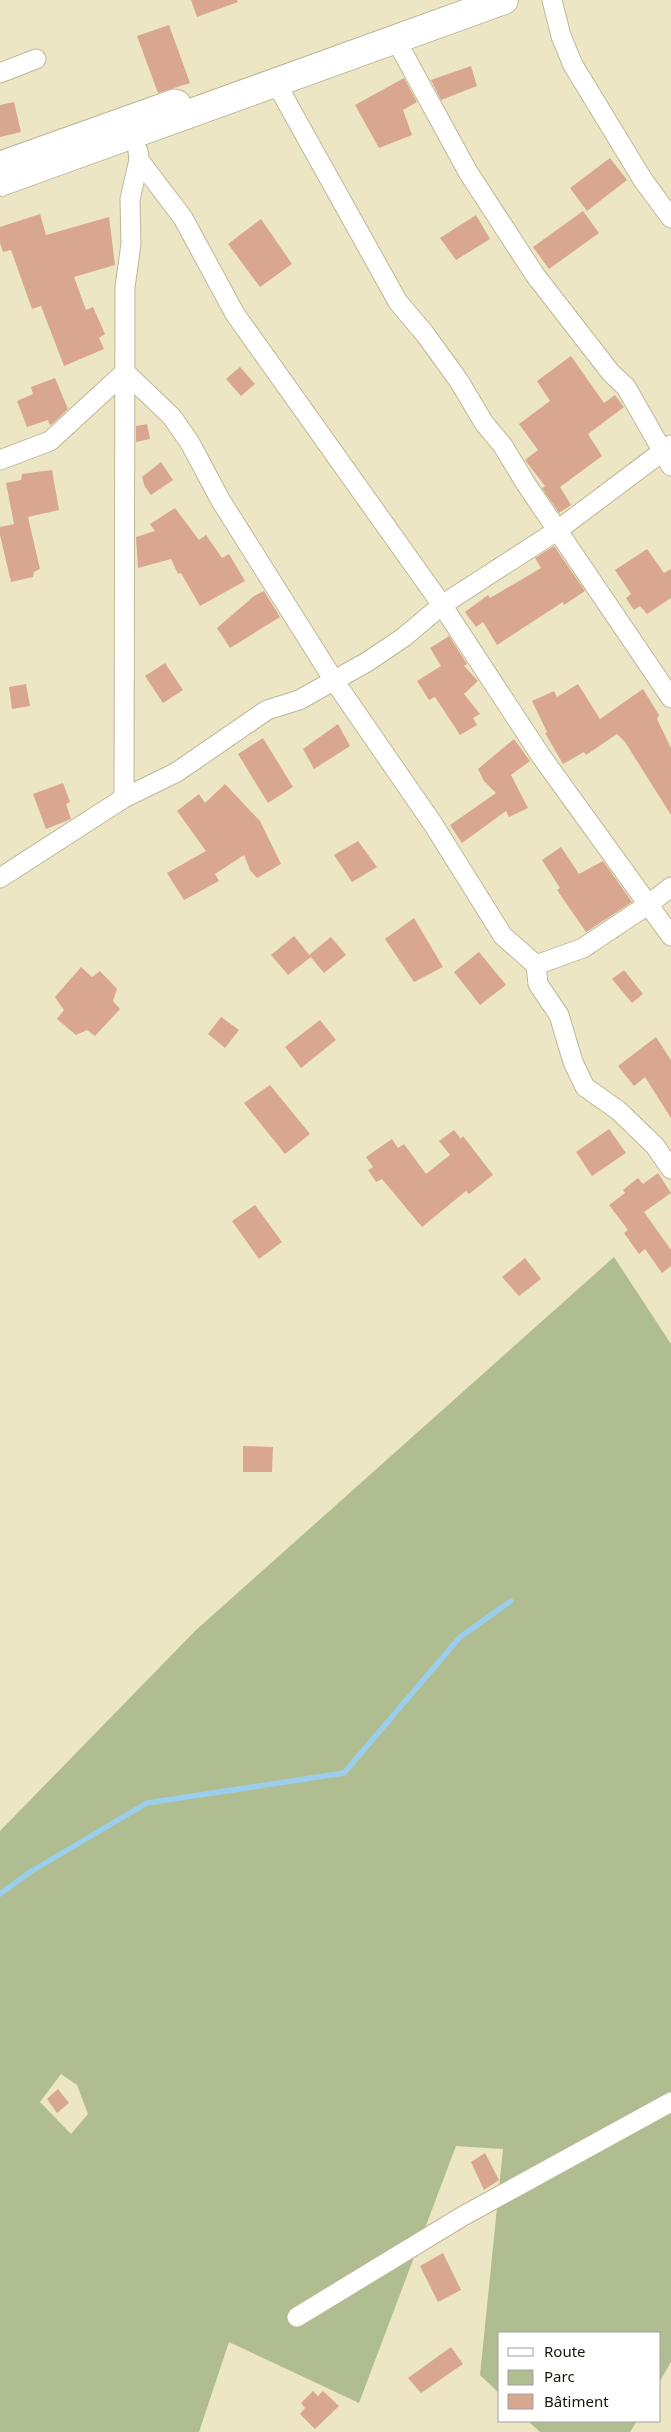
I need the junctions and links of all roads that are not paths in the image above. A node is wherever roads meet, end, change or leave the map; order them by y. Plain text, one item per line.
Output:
1 (504, 0) edge
2 (552, 0) edge
3 (396, 40) junction
4 (36, 59) dead end
5 (0, 73) edge
6 (276, 83) junction
7 (188, 114) junction
8 (138, 132) junction
9 (139, 160) junction
10 (0, 161) edge
11 (0, 182) edge
12 (671, 218) edge
13 (125, 372) junction
14 (668, 454) edge
15 (0, 460) edge
16 (558, 530) junction
17 (442, 605) junction
18 (335, 682) junction
19 (671, 698) edge
20 (124, 798) junction
21 (0, 878) edge
22 (671, 887) edge
23 (649, 904) junction
24 (671, 936) edge
25 (536, 965) junction
26 (671, 1170) edge
27 (671, 2102) edge
28 (298, 2317) dead end

1 - 3 highway
2 - 12 street
3 - 6 highway
3 - 14 street
4 - 5 street
6 - 7 highway
6 - 16 street
7 - 8 highway
7 - 10 street
8 - 9 street
8 - 11 highway
9 - 13 street
9 - 17 street
13 - 15 street
13 - 18 street
13 - 20 street
14 - 16 street
16 - 17 street
16 - 19 street
17 - 18 street
17 - 23 street
18 - 20 street
18 - 25 street
20 - 21 street
22 - 23 street
23 - 24 street
23 - 25 street
25 - 26 street
27 - 28 street

